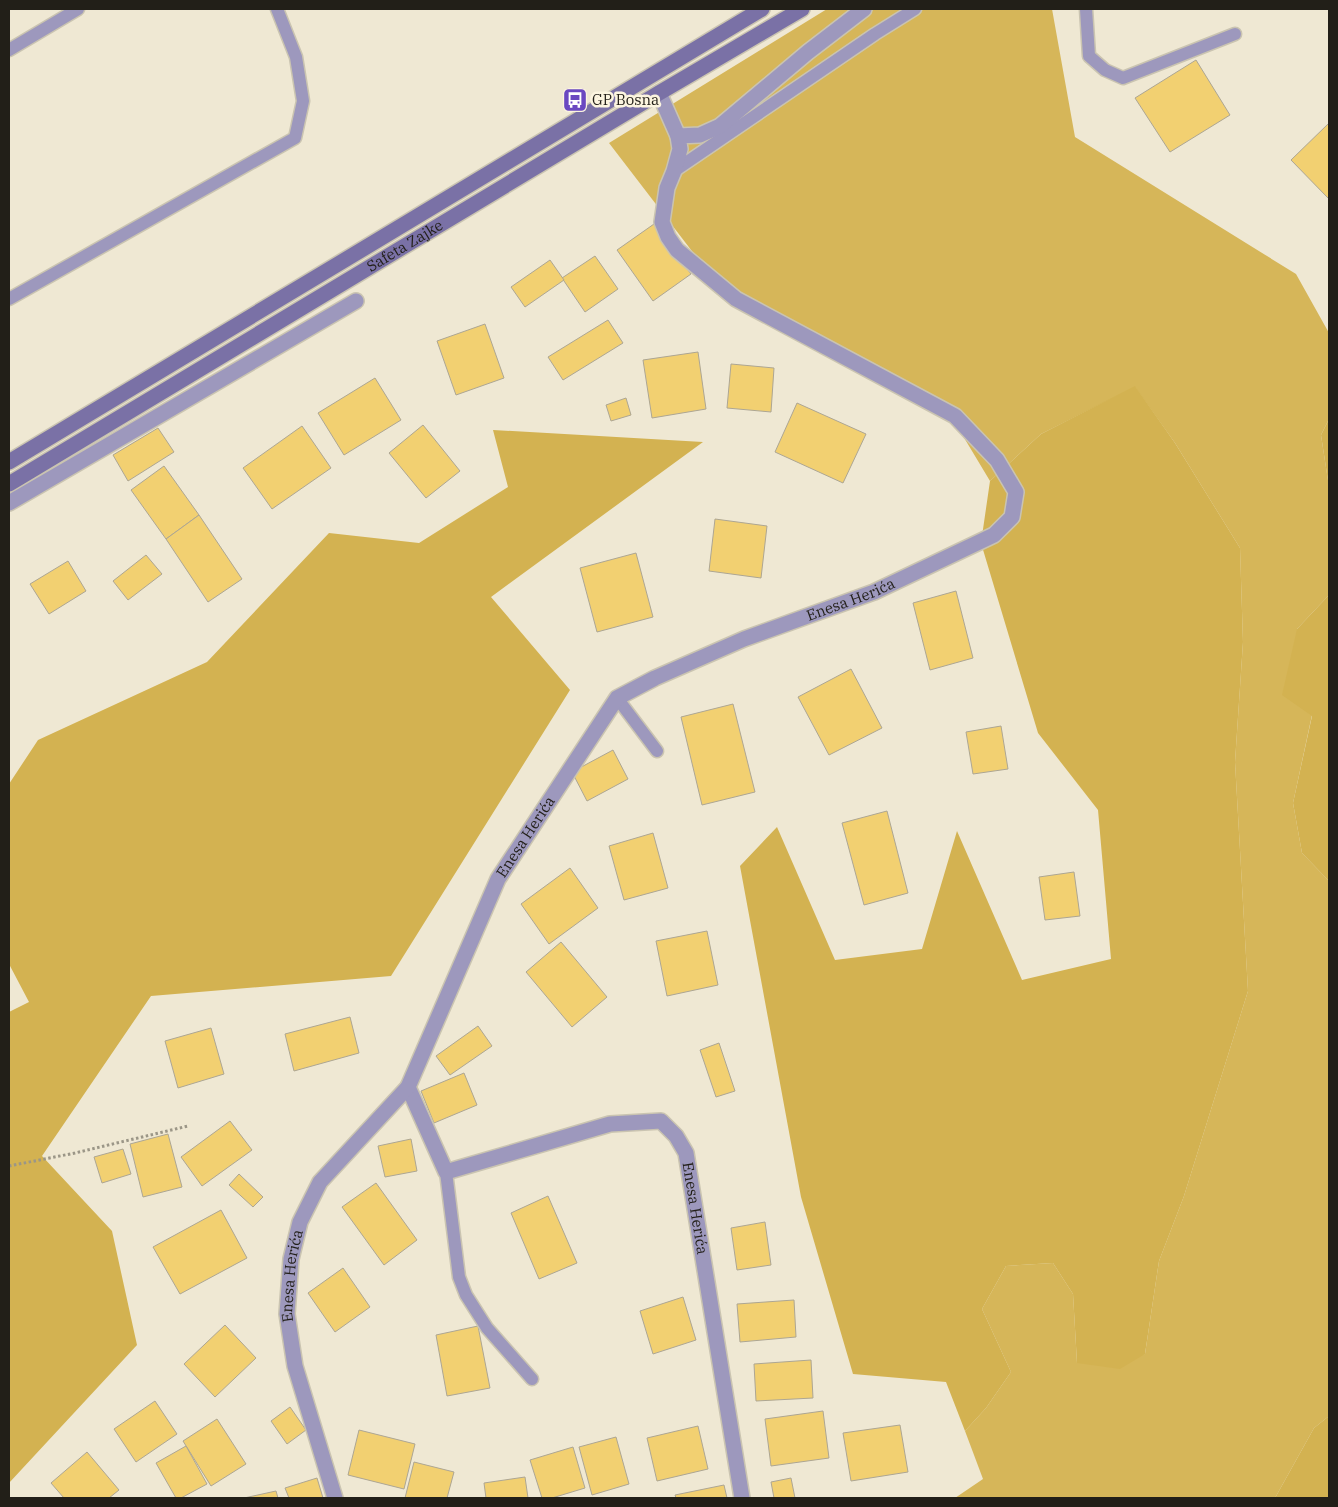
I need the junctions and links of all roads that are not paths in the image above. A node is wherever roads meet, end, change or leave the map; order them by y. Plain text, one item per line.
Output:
1 (78, 9) edge
2 (277, 9) edge
3 (762, 9) edge
4 (802, 9) edge
5 (864, 9) edge
6 (915, 9) edge
7 (1086, 9) edge
8 (1235, 34) dead end
9 (9, 50) edge
10 (659, 93) junction
11 (678, 136) junction
12 (674, 171) junction
13 (9, 298) edge
14 (356, 301) dead end
15 (9, 462) edge
16 (9, 484) edge
17 (9, 503) edge
18 (617, 698) junction
19 (657, 752) dead end
20 (408, 1087) junction
21 (446, 1172) junction
22 (532, 1379) dead end
23 (336, 1498) edge
24 (742, 1498) edge

1 - 9 lane
2 - 13 lane
3 - 15 main road, Safeta Zajke
4 - 10 main road, Safeta Zajke
5 - 11 street
6 - 12 lane
7 - 8 lane
10 - 11 street
10 - 16 main road, Safeta Zajke
11 - 12 street, Enesa Herića
12 - 18 street, Enesa Herića
14 - 17 street
18 - 19 lane
18 - 20 street, Enesa Herića
20 - 21 street
20 - 23 street, Enesa Herića
21 - 22 lane
21 - 24 street, Enesa Herića

